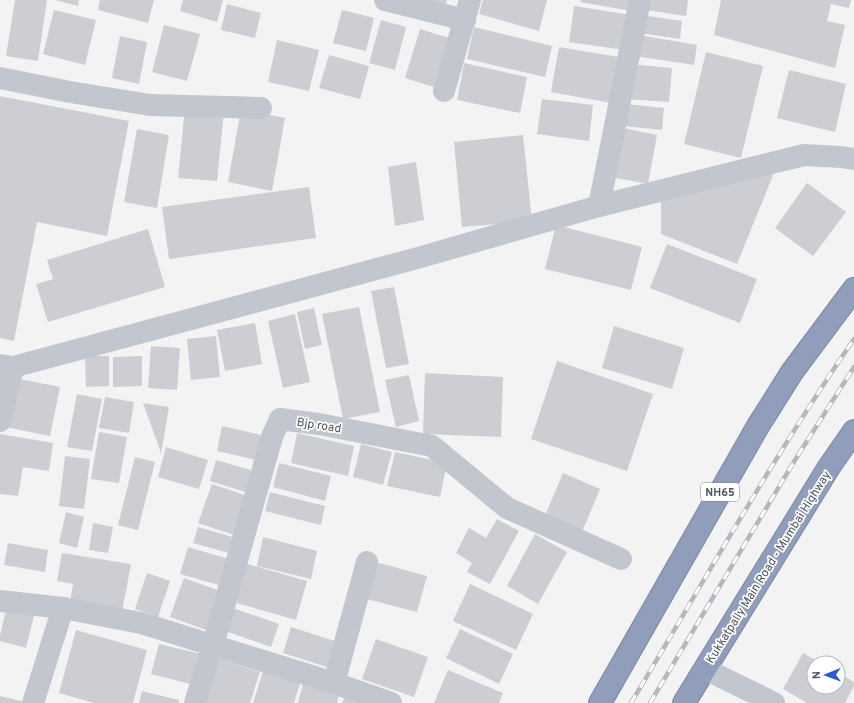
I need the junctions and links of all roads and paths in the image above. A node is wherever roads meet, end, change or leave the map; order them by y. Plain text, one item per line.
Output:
1 (385, 0) edge
2 (640, 0) edge
3 (468, 10) edge
4 (0, 78) edge
5 (444, 91) dead end
6 (261, 108) dead end
7 (854, 159) edge
8 (599, 206) junction
9 (854, 289) edge
10 (6, 366) edge
11 (0, 421) edge
12 (854, 431) edge
13 (621, 559) dead end
14 (367, 562) dead end
15 (0, 601) edge
16 (63, 608) junction
17 (213, 645) junction
18 (705, 669) junction
19 (334, 683) junction
20 (34, 703) edge
21 (195, 703) edge
22 (391, 703) edge
23 (600, 703) edge
24 (684, 703) edge
25 (774, 703) edge

1 - 3 street
2 - 8 street
3 - 5 street
4 - 6 street
7 - 8 street
8 - 10 street
9 - 23 highway, NH65
10 - 11 street
12 - 18 highway, Kukkatpally Main Road - Mumbai Highway
13 - 17 street, Bjp road
14 - 19 street
15 - 16 street
16 - 17 street
16 - 20 street
17 - 19 street
17 - 21 street, Bjp road
18 - 24 highway, Kukkatpally Main Road - Mumbai Highway
18 - 25 street
19 - 22 street

